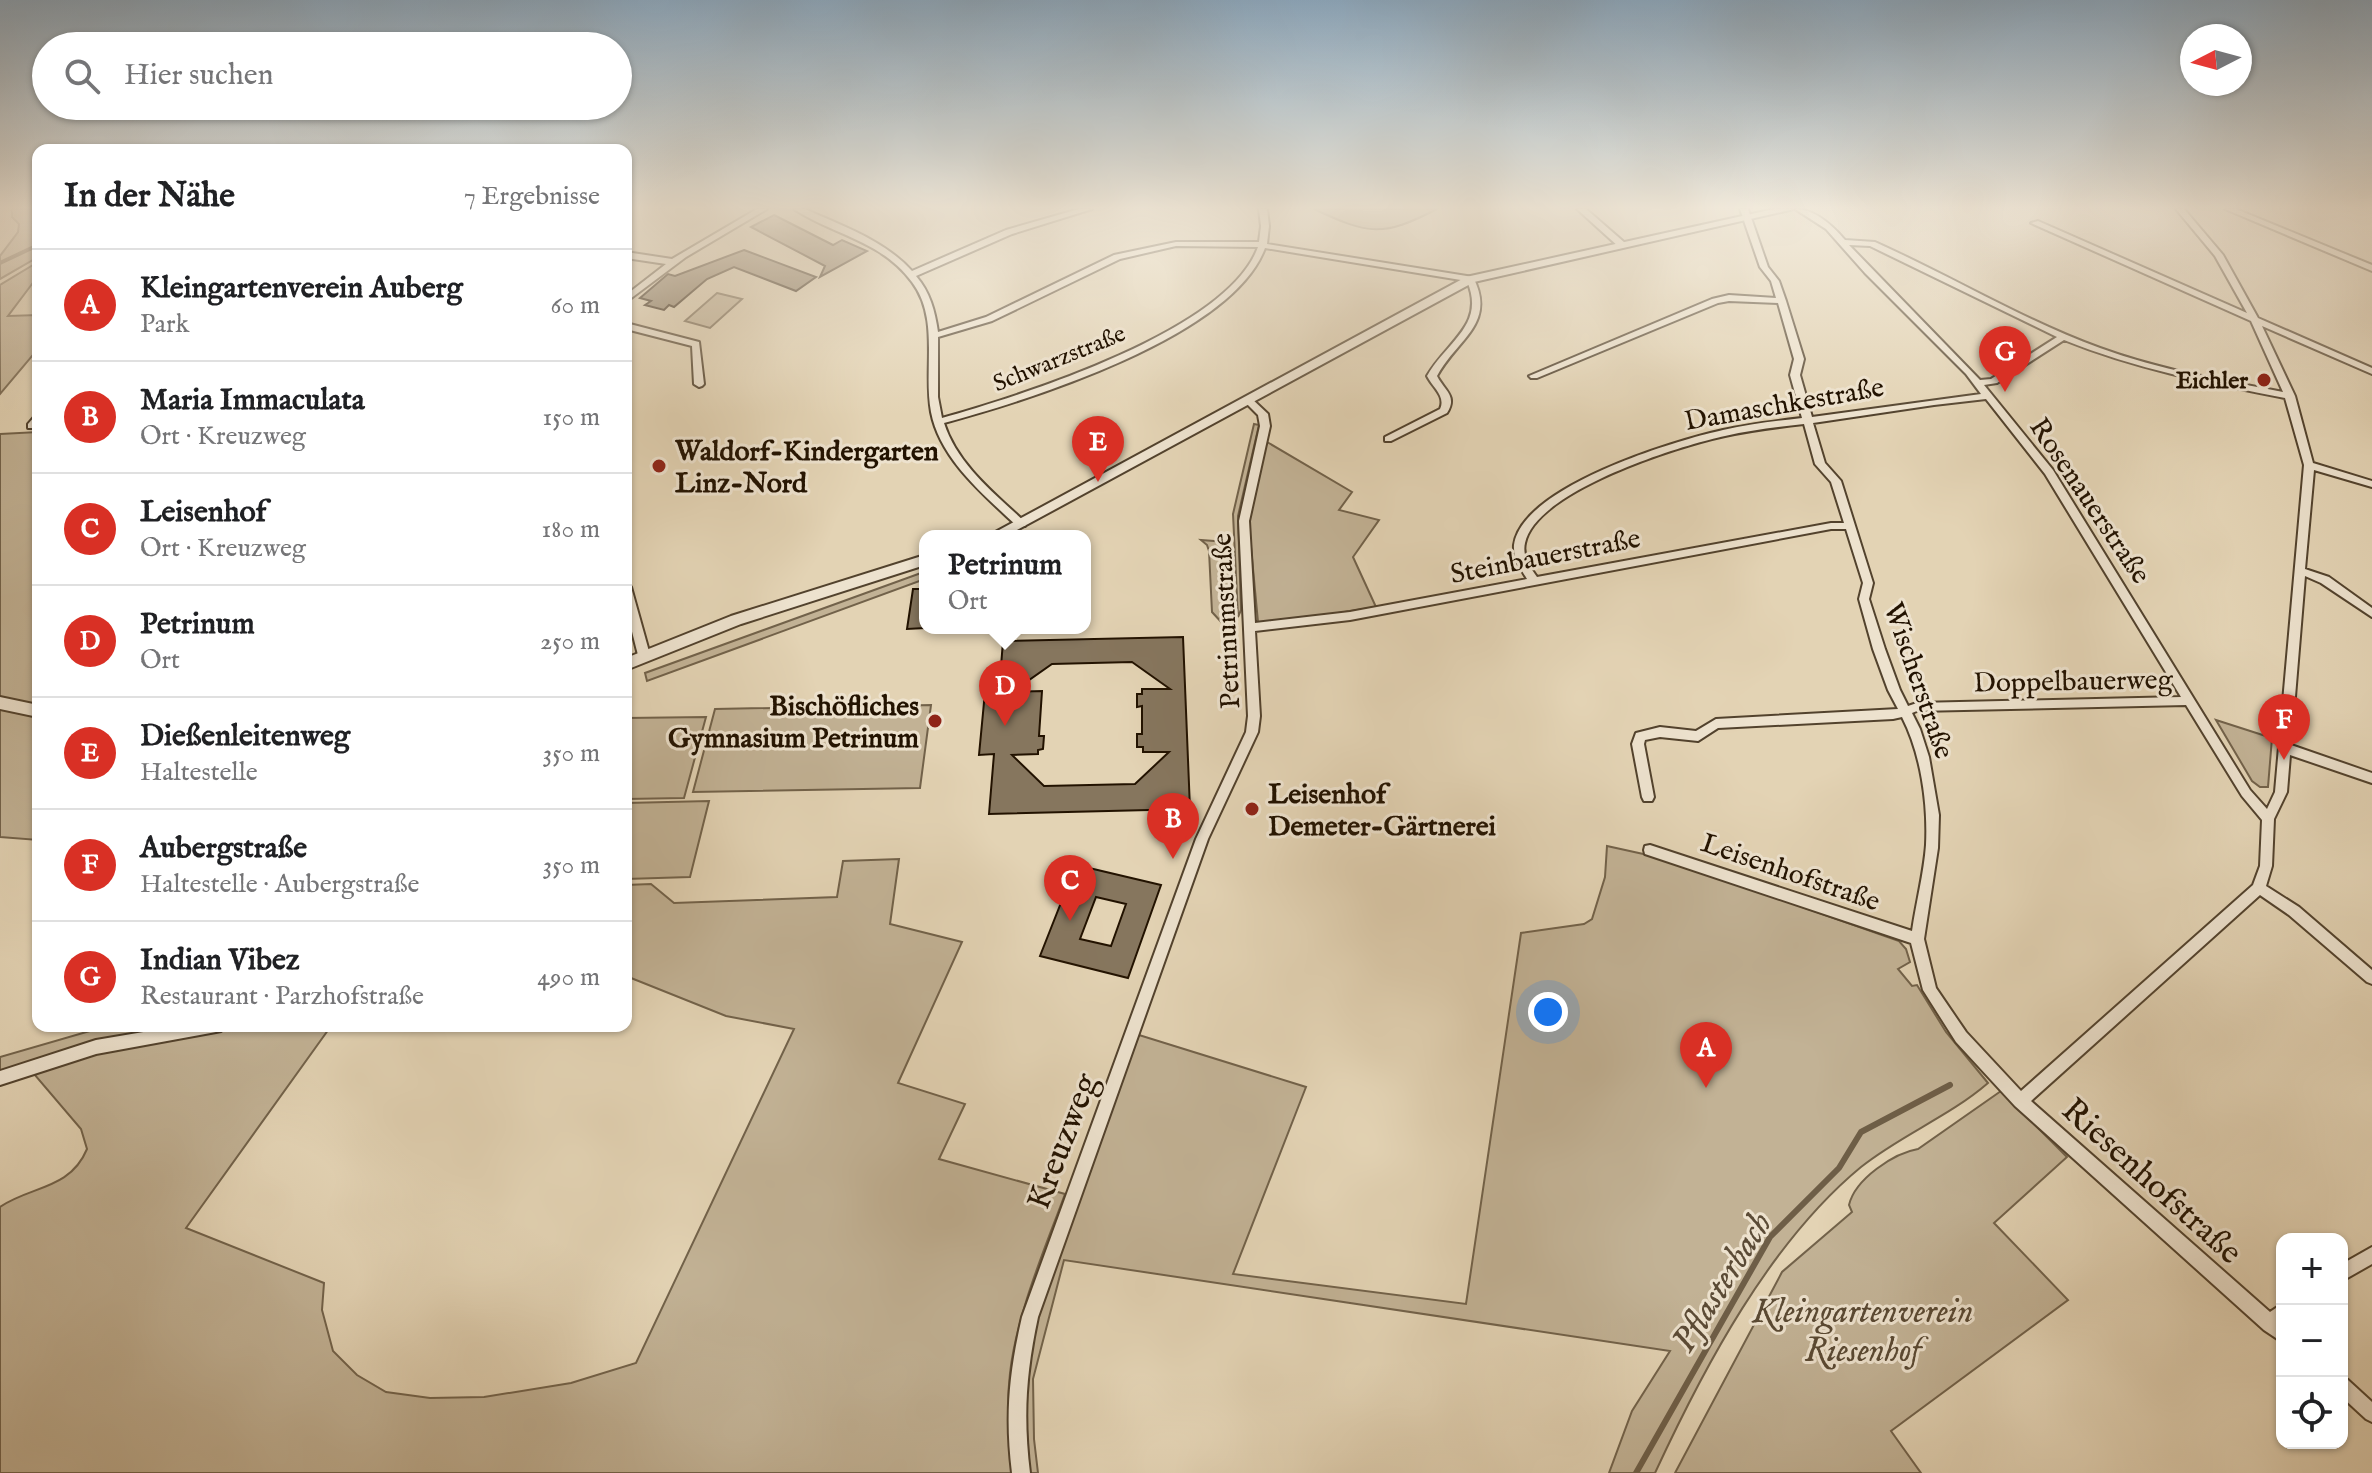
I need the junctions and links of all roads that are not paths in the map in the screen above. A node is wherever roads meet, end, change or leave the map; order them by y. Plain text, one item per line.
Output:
1 (652, 278) edge
2 (913, 278) edge
3 (1072, 278) edge
4 (1244, 278) edge
5 (1462, 278) edge
6 (1476, 278) edge
7 (1772, 278) edge
8 (1876, 278) edge
9 (1942, 278) edge
10 (2160, 278) edge
11 (2232, 278) edge
12 (1470, 279) junction
13 (632, 294) edge
14 (1782, 301) junction
15 (2255, 319) junction
16 (632, 328) edge
17 (933, 336) junction
18 (2064, 336) junction
19 (2372, 371) edge
20 (1534, 376) dead end
21 (1978, 383) junction
22 (699, 384) dead end
23 (1988, 396) junction
24 (2290, 396) junction
25 (1248, 400) junction
26 (1807, 420) junction
27 (938, 422) junction
28 (1388, 439) dead end
29 (2309, 465) junction
30 (2372, 484) edge
31 (1021, 524) junction
32 (1850, 526) junction
33 (1008, 530) edge
34 (919, 562) edge
35 (2301, 571) junction
36 (1534, 581) junction
37 (632, 610) edge
38 (2372, 613) edge
39 (1248, 628) junction
40 (644, 655) junction
41 (632, 661) edge
42 (2191, 701) junction
43 (0, 703) edge
44 (32, 710) edge
45 (1904, 711) junction
46 (2285, 748) junction
47 (2372, 778) edge
48 (1648, 797) dead end
49 (2268, 819) junction
50 (1202, 839) joint
51 (1650, 850) dead end
52 (2259, 888) junction
53 (1917, 939) junction
54 (2372, 978) edge
55 (182, 1032) edge
56 (3, 1080) edge
57 (2020, 1101) junction
58 (2372, 1255) edge
59 (2348, 1269) edge
60 (2276, 1321) edge
61 (2348, 1391) edge
62 (2372, 1413) edge
63 (1021, 1473) edge

1 - 13 street
2 - 17 street
3 - 17 street
4 - 27 street, Schwarzstraße
5 - 12 street
6 - 12 street
7 - 14 street, Wischerstraße
8 - 21 street, Rosenauerstraße
9 - 18 street
10 - 15 street
11 - 15 street
12 - 25 street
12 - 28 street
14 - 20 street
14 - 26 street, Wischerstraße
15 - 19 street
15 - 24 street
16 - 22 street
17 - 27 street
18 - 21 street
18 - 24 street
21 - 23 street, Rosenauerstraße
23 - 26 street, Damaschkestraße
23 - 42 street, Rosenauerstraße
24 - 29 street
25 - 31 street
25 - 39 street, Petrinumstraße
26 - 32 street, Wischerstraße
26 - 36 street, Damaschkestraße
27 - 31 street
29 - 30 street
29 - 35 street
31 - 33 street
32 - 36 street, Steinbauerstraße
32 - 45 street, Wischerstraße
34 - 40 street
35 - 38 street
35 - 46 street
36 - 39 street, Steinbauerstraße
37 - 40 street
39 - 50 street, Petrinumstraße
40 - 41 street
42 - 45 street, Doppelbauerweg
42 - 49 street, Rosenauerstraße
43 - 44 street
45 - 48 street, Doppelbauerweg
45 - 53 street, Wischerstraße
46 - 47 street
46 - 49 street
49 - 52 street
50 - 63 street, Kreuzweg
51 - 53 street, Leisenhofstraße
52 - 54 street
52 - 57 street
53 - 57 street, Wischerstraße
55 - 56 street
57 - 60 street, Riesenhofstraße
58 - 59 street
61 - 62 street

